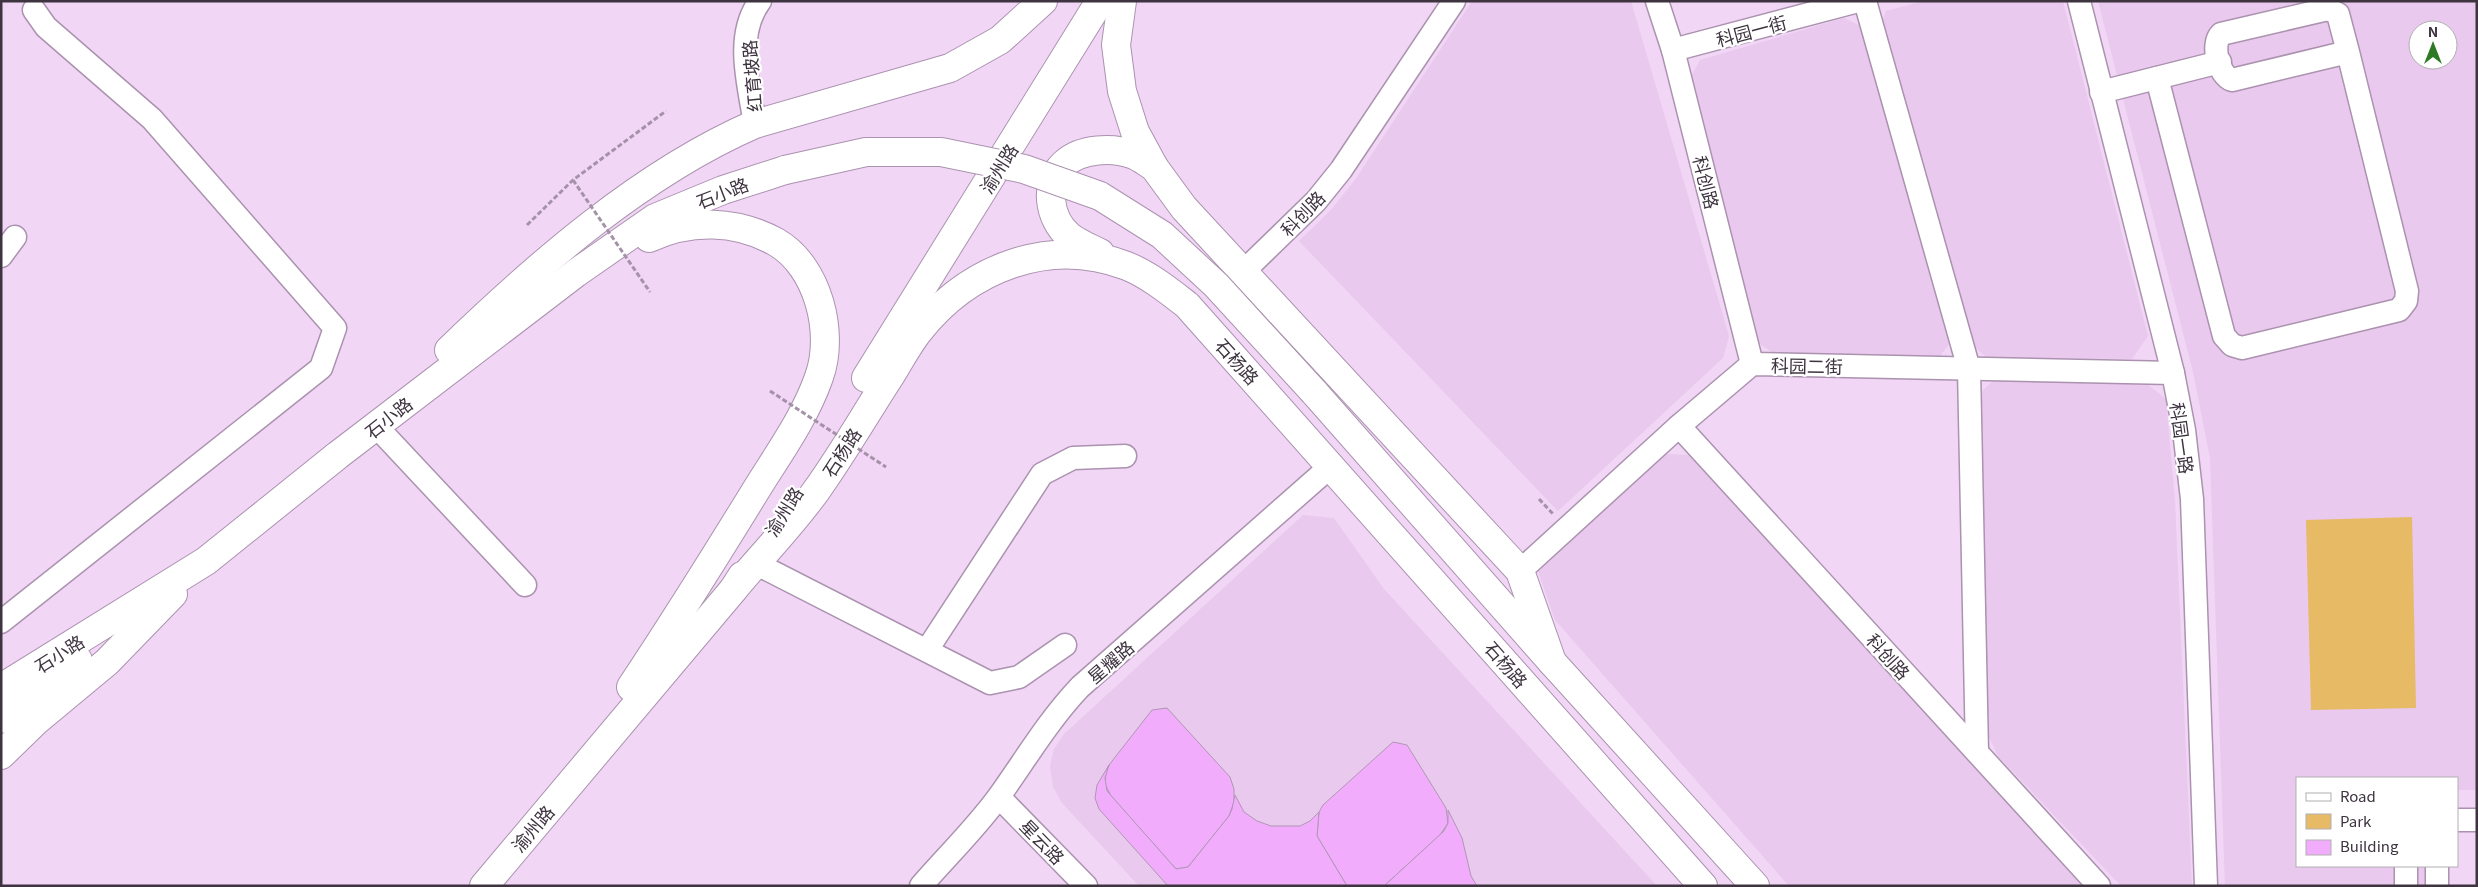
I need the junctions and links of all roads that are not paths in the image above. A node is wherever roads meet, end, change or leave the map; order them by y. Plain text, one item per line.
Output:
1 (760, 1) edge
2 (1043, 1) edge
3 (1100, 1) edge
4 (1122, 1) edge
5 (1454, 1) edge
6 (1657, 1) edge
7 (1858, 1) edge
8 (1865, 1) edge
9 (2079, 1) edge
10 (34, 10) dead end
11 (1673, 50) junction
12 (2348, 52) junction
13 (2220, 62) junction
14 (2157, 78) junction
15 (2101, 92) junction
16 (755, 124) junction
17 (1154, 167) junction
18 (15, 238) dead end
19 (1, 256) edge
20 (1128, 266) junction
21 (1244, 271) junction
22 (576, 272) junction
23 (1752, 364) junction
24 (1969, 369) junction
25 (2173, 373) junction
26 (1314, 392) joint
27 (376, 426) junction
28 (1679, 426) junction
29 (338, 455) junction
30 (1125, 456) dead end
31 (1331, 466) junction
32 (206, 561) junction
33 (755, 563) junction
34 (1520, 571) junction
35 (525, 585) dead end
36 (732, 590) junction
37 (1, 622) edge
38 (1065, 645) dead end
39 (927, 650) junction
40 (1552, 662) junction
41 (1, 688) edge
42 (1, 720) edge
43 (1977, 752) junction
44 (1, 755) edge
45 (560, 795) junction
46 (999, 797) junction
47 (2458, 820) edge
48 (2477, 820) edge
49 (2406, 867) edge
50 (2437, 867) edge
51 (484, 886) edge
52 (921, 886) edge
53 (1086, 886) edge
54 (1703, 886) edge
55 (1755, 886) edge
56 (2099, 886) edge
57 (2206, 886) edge
58 (2406, 886) edge
59 (2437, 886) edge

1 - 16 street, 红育坡路
2 - 16 main road
3 - 36 main road, 渝州路
4 - 17 main road
5 - 21 street, 科创路
6 - 11 street, 科创路
7 - 11 street, 科园一街
8 - 24 street
9 - 15 street, 科园一路
10 - 37 street
11 - 23 street, 科创路
12 - 13 street
12 - 13 street
12 - 14 street
13 - 14 street
14 - 15 street
15 - 25 street, 科园一路
16 - 29 main road
17 - 20 main road
17 - 21 main road
18 - 19 street
20 - 31 main road, 石杨路
20 - 33 main road, 石杨路
21 - 34 main road
22 - 26 main road, 石小路, bridge
22 - 27 main road, 石小路
22 - 45 main road
23 - 24 street, 科园二街
23 - 28 street, 科园二街
24 - 25 street, 科园二街
24 - 43 street
25 - 57 street, 科园一路
26 - 40 main road, 石杨路
27 - 29 main road, 石小路
27 - 35 street
28 - 34 street, 科园二街
28 - 43 street, 科创路
29 - 32 main road, 石小路
30 - 39 street
31 - 46 street, 星耀路
31 - 54 main road, 石杨路
32 - 41 main road, 石小路
32 - 42 main road
32 - 44 main road
33 - 36 main road, 石杨路
33 - 39 street
34 - 40 main road
36 - 45 main road, 渝州路
38 - 39 street
40 - 55 main road, 石杨路
43 - 56 street, 科创路
45 - 51 main road, 渝州路
46 - 52 street, 星耀路
46 - 53 street, 星云路
47 - 48 street
49 - 58 street
50 - 59 street

